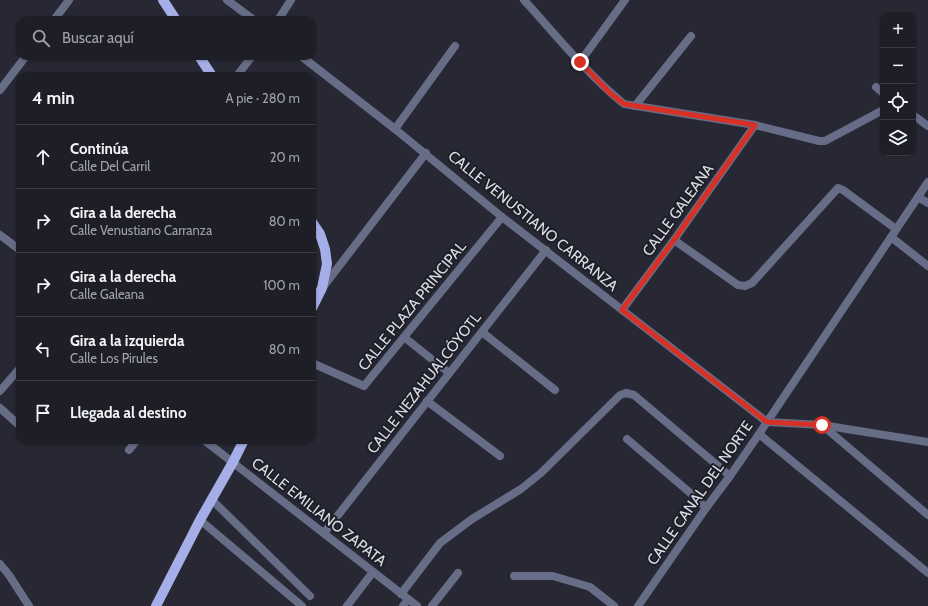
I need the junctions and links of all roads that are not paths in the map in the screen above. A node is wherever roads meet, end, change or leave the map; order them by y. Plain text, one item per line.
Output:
1 (69, 0) edge
2 (163, 0) edge
3 (227, 0) edge
4 (291, 0) edge
5 (524, 0) edge
6 (625, 0) edge
7 (57, 16) edge
8 (173, 16) edge
9 (249, 16) edge
10 (281, 16) edge
11 (691, 36) dead end
12 (455, 46) dead end
13 (23, 60) edge
14 (202, 60) edge
15 (249, 60) edge
16 (306, 60) edge
17 (580, 62) junction
18 (209, 72) edge
19 (240, 72) edge
20 (876, 87) dead end
21 (0, 90) edge
22 (880, 90) edge
23 (635, 106) junction
24 (880, 112) edge
25 (916, 117) edge
26 (755, 125) junction
27 (928, 126) edge
28 (395, 129) junction
29 (426, 153) junction
30 (928, 182) edge
31 (918, 197) junction
32 (928, 203) edge
33 (502, 217) junction
34 (316, 228) edge
35 (896, 229) junction
36 (0, 235) edge
37 (891, 237) junction
38 (674, 240) junction
39 (16, 247) edge
40 (546, 250) junction
41 (928, 266) edge
42 (322, 288) junction
43 (316, 300) edge
44 (622, 310) junction
45 (482, 332) junction
46 (404, 337) junction
47 (316, 364) edge
48 (16, 373) edge
49 (449, 373) junction
50 (555, 390) dead end
51 (0, 391) edge
52 (427, 401) junction
53 (0, 408) edge
54 (16, 422) edge
55 (767, 422) junction
56 (822, 425) junction
57 (759, 434) junction
58 (627, 438) dead end
59 (928, 442) edge
60 (134, 444) edge
61 (209, 444) edge
62 (242, 444) edge
63 (129, 450) dead end
64 (500, 456) dead end
65 (233, 462) junction
66 (730, 476) junction
67 (212, 500) junction
68 (706, 508) junction
69 (928, 515) edge
70 (200, 520) junction
71 (324, 533) junction
72 (0, 564) edge
73 (373, 572) junction
74 (458, 573) dead end
75 (928, 573) edge
76 (514, 576) dead end
77 (401, 594) junction
78 (310, 596) dead end
79 (408, 599) junction
80 (29, 606) edge
81 (156, 606) edge
82 (302, 606) edge
83 (348, 606) edge
84 (403, 606) edge
85 (417, 606) edge
86 (432, 606) edge
87 (614, 606) edge
88 (638, 606) edge

1 - 7 street
2 - 8 main road
3 - 9 street
4 - 10 street
5 - 17 street
6 - 17 street
11 - 23 street
12 - 28 street
13 - 21 street
14 - 18 main road
15 - 19 street
16 - 28 street, CALLE VENUSTIANO CARRANZA
17 - 23 street
20 - 22 street
23 - 26 street
24 - 26 street
25 - 27 street
26 - 38 street, CALLE GALEANA
28 - 29 street, CALLE VENUSTIANO CARRANZA
29 - 33 street, CALLE VENUSTIANO CARRANZA
29 - 42 street
30 - 31 street, CALLE CANAL DEL NORTE
31 - 32 street
31 - 35 street, CALLE CANAL DEL NORTE
33 - 40 street, CALLE VENUSTIANO CARRANZA
33 - 46 street, CALLE PLAZA PRINCIPAL
34 - 42 main road
35 - 37 street, CALLE CANAL DEL NORTE
35 - 38 street
36 - 39 street
37 - 41 street
37 - 55 street, CALLE CANAL DEL NORTE
38 - 44 street, CALLE GALEANA
40 - 44 street, CALLE VENUSTIANO CARRANZA
40 - 45 street, CALLE NEZAHUALCÓYOTL
42 - 43 main road
44 - 55 street, CALLE VENUSTIANO CARRANZA
45 - 49 street, CALLE NEZAHUALCÓYOTL
45 - 50 street
46 - 47 street, CALLE PLAZA PRINCIPAL
46 - 49 street
48 - 51 street
49 - 52 street, CALLE NEZAHUALCÓYOTL
52 - 64 street
52 - 71 street, CALLE NEZAHUALCÓYOTL
53 - 54 street
55 - 56 street
55 - 57 street, CALLE CANAL DEL NORTE
56 - 59 street
56 - 69 street
57 - 66 street, CALLE CANAL DEL NORTE
57 - 75 street
58 - 68 street
60 - 63 street
61 - 65 street, CALLE EMILIANO ZAPATA
62 - 65 main road
65 - 67 main road
65 - 71 street, CALLE EMILIANO ZAPATA
66 - 68 street, CALLE CANAL DEL NORTE
66 - 77 street
67 - 70 main road
67 - 78 street
68 - 88 street, CALLE CANAL DEL NORTE
70 - 81 main road
70 - 82 street
71 - 73 street, CALLE EMILIANO ZAPATA
72 - 80 street
73 - 77 street, CALLE EMILIANO ZAPATA
73 - 83 street
74 - 86 street
76 - 87 street
77 - 79 street, CALLE EMILIANO ZAPATA
79 - 84 street
79 - 85 street, CALLE EMILIANO ZAPATA

